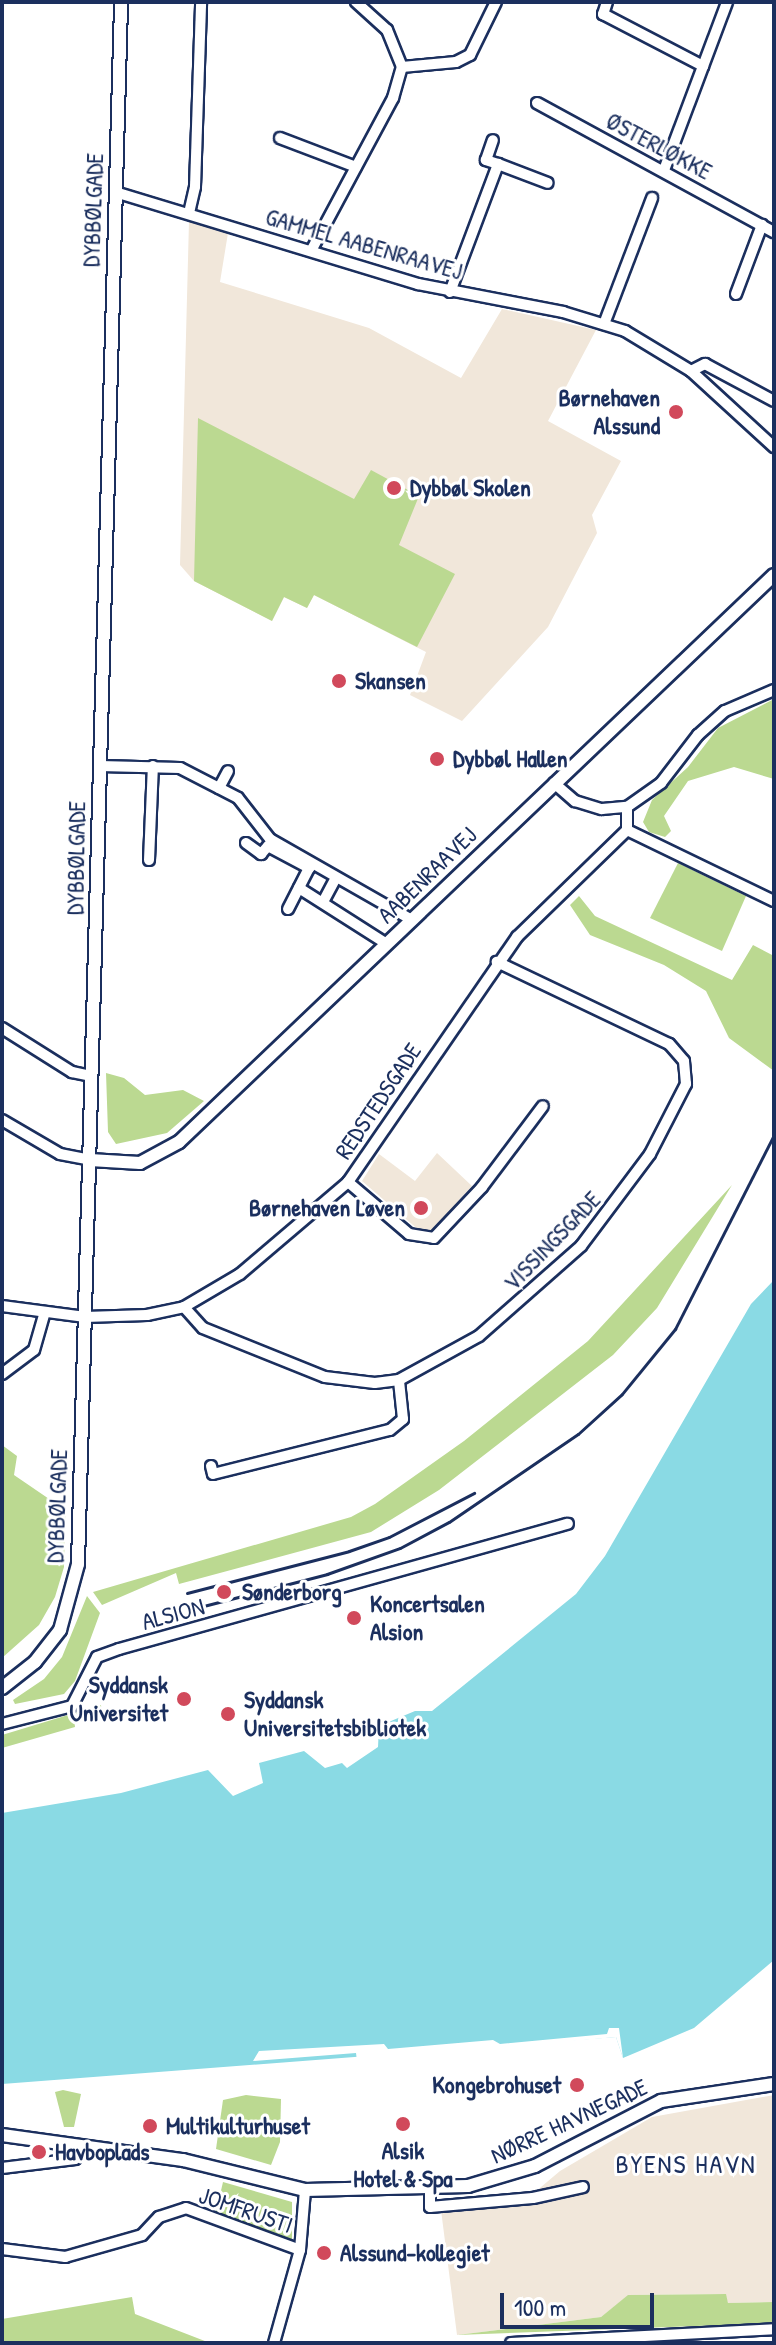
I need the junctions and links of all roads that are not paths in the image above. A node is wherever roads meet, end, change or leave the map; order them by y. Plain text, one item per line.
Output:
1 (121, 2) edge
2 (201, 2) edge
3 (356, 2) edge
4 (496, 2) edge
5 (607, 2) edge
6 (727, 2) edge
7 (703, 66) junction
8 (402, 67) junction
9 (537, 103) dead end
10 (280, 138) dead end
11 (493, 140) dead end
12 (498, 164) junction
13 (356, 167) junction
14 (664, 170) junction
15 (548, 183) dead end
16 (115, 192) junction
17 (652, 198) dead end
18 (189, 213) junction
19 (762, 225) junction
20 (774, 232) edge
21 (311, 251) junction
22 (450, 292) junction
23 (736, 294) dead end
24 (604, 324) junction
25 (691, 371) junction
26 (774, 401) edge
27 (774, 447) edge
28 (774, 575) edge
29 (774, 690) edge
30 (100, 766) junction
31 (153, 766) junction
32 (228, 771) dead end
33 (554, 783) junction
34 (219, 788) junction
35 (627, 807) junction
36 (627, 830) junction
37 (246, 843) dead end
38 (149, 860) dead end
39 (334, 881) dead end
40 (299, 888) junction
41 (774, 901) edge
42 (323, 902) junction
43 (288, 909) dead end
44 (412, 920) junction
45 (387, 944) junction
46 (497, 962) junction
47 (2, 1028) edge
48 (91, 1076) junction
49 (543, 1106) dead end
50 (2, 1120) edge
51 (90, 1160) junction
52 (348, 1182) junction
53 (2, 1306) edge
54 (184, 1307) junction
55 (44, 1315) junction
56 (85, 1317) junction
57 (2, 1374) edge
58 (399, 1380) junction
59 (211, 1466) dead end
60 (568, 1524) dead end
61 (2, 1688) edge
62 (2, 1724) edge
63 (774, 2084) edge
64 (2, 2135) edge
65 (77, 2147) junction
66 (2, 2168) edge
67 (430, 2187) junction
68 (583, 2187) dead end
69 (305, 2190) junction
70 (2, 2249) edge
71 (300, 2250) junction
72 (774, 2329) edge
73 (274, 2343) edge
74 (511, 2343) edge

1 - 16 street, DYBBØLGADE
2 - 18 street
3 - 8 street
4 - 8 street
5 - 7 street
6 - 7 street
7 - 14 street
8 - 13 street
9 - 14 street, ØSTERLØKKE
10 - 13 street
11 - 12 street
12 - 15 street
12 - 22 street
13 - 21 street
14 - 19 street, ØSTERLØKKE
16 - 18 street, GAMMEL AABENRAAVEJ
16 - 30 street, DYBBØLGADE
17 - 24 street
18 - 21 street, GAMMEL AABENRAAVEJ
19 - 20 street, ØSTERLØKKE
19 - 23 street
21 - 22 street, GAMMEL AABENRAAVEJ
22 - 24 street, GAMMEL AABENRAAVEJ
24 - 25 street, GAMMEL AABENRAAVEJ
25 - 26 street, GAMMEL AABENRAAVEJ
25 - 27 street, GAMMEL AABENRAAVEJ
28 - 33 street, AABENRAAVEJ
29 - 35 street
30 - 31 street
30 - 48 street, DYBBØLGADE
31 - 34 street
31 - 38 street
32 - 34 street
33 - 35 street
33 - 44 street, AABENRAAVEJ
34 - 44 street
35 - 36 street
36 - 41 street
36 - 46 street, REDSTEDSGADE
37 - 40 street
39 - 42 street
40 - 42 street
40 - 43 street
42 - 45 street
44 - 45 street, AABENRAAVEJ
45 - 51 street, AABENRAAVEJ
46 - 52 street, REDSTEDSGADE
46 - 58 street, VISSINGSGADE
47 - 48 street
48 - 51 street, DYBBØLGADE
49 - 52 street
50 - 51 street
51 - 56 street, DYBBØLGADE
52 - 54 street, REDSTEDSGADE
53 - 55 street, REDSTEDSGADE
54 - 56 street, REDSTEDSGADE
54 - 58 street, VISSINGSGADE
55 - 56 street, REDSTEDSGADE
55 - 57 street
56 - 61 street, DYBBØLGADE
58 - 59 street
60 - 62 street, ALSION
63 - 67 street, NØRRE HAVNEGADE
64 - 65 street, NØRRE HAVNEGADE
65 - 66 street
65 - 69 street, NØRRE HAVNEGADE
67 - 68 street
67 - 69 street, NØRRE HAVNEGADE
69 - 71 street
70 - 71 street, JOMFRUSTI
71 - 73 street
72 - 74 street

